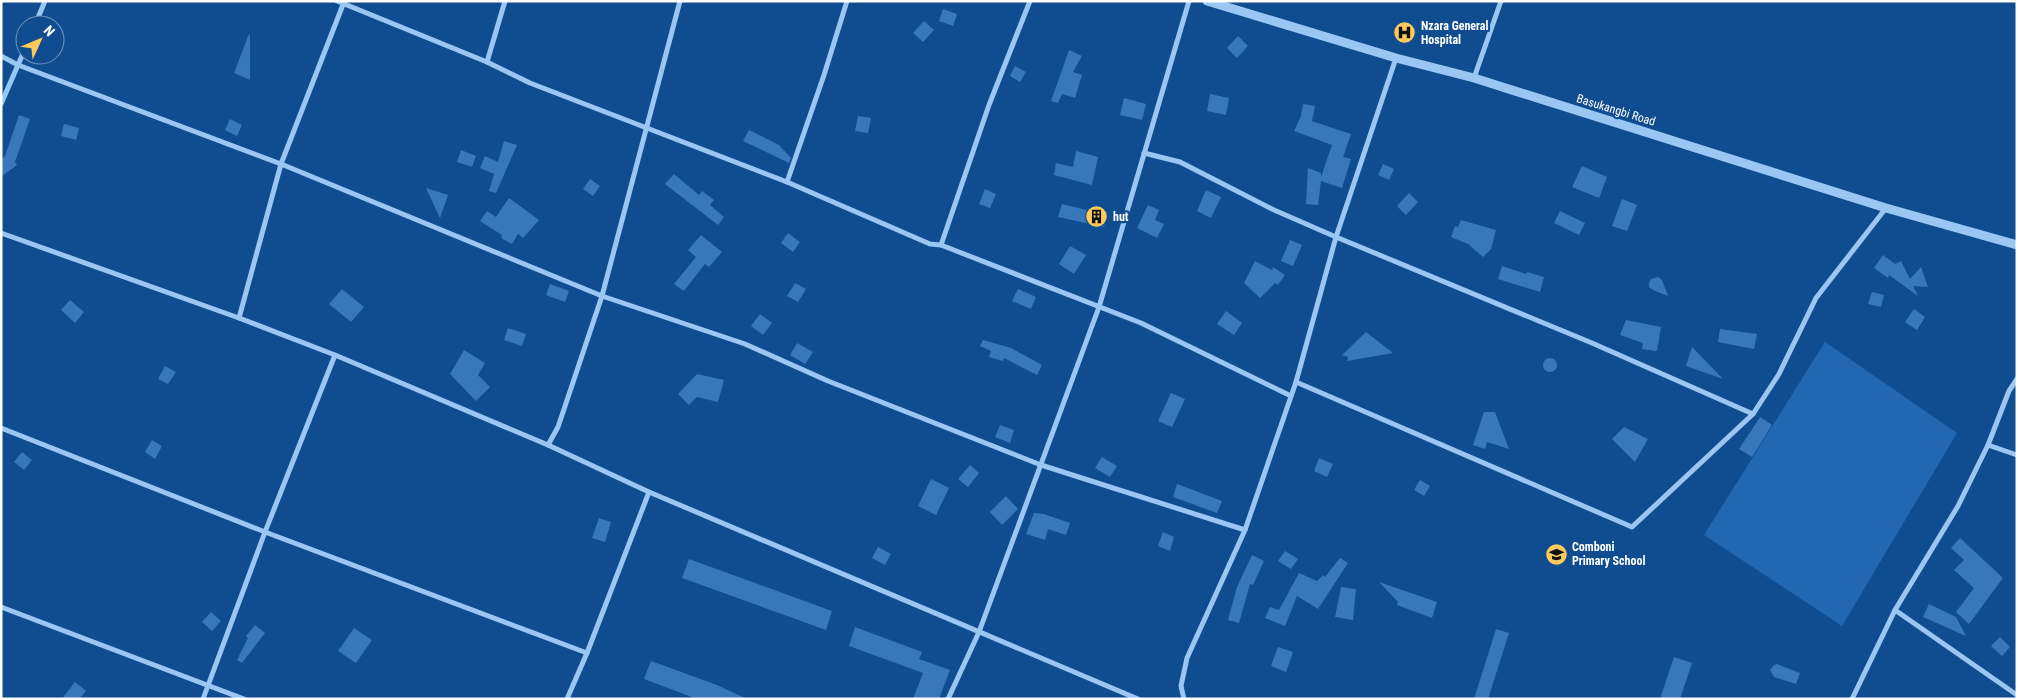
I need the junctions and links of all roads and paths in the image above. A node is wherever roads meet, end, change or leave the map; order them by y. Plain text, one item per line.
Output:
1 (45, 1) edge
2 (505, 1) edge
3 (680, 1) edge
4 (847, 1) edge
5 (1030, 1) edge
6 (1189, 1) edge
7 (1207, 1) edge
8 (1500, 1) edge
9 (341, 2) edge
10 (39, 15) edge
11 (1, 56) edge
12 (1396, 58) junction
13 (487, 62) junction
14 (15, 63) edge
15 (18, 65) joint
16 (1474, 78) junction
17 (1, 104) edge
18 (647, 129) junction
19 (1144, 153) junction
20 (281, 164) junction
21 (787, 182) junction
22 (1886, 208) junction
23 (1, 232) edge
24 (1336, 238) junction
25 (941, 245) junction
26 (2017, 245) edge
27 (602, 296) junction
28 (1099, 308) junction
29 (240, 318) junction
30 (335, 355) junction
31 (2017, 379) edge
32 (1296, 382) junction
33 (1291, 396) junction
34 (1753, 414) junction
35 (1, 428) edge
36 (548, 445) junction
37 (1988, 445) junction
38 (2017, 455) edge
39 (1041, 465) junction
40 (649, 492) junction
41 (1245, 530) junction
42 (265, 532) junction
43 (1, 607) edge
44 (1895, 610) junction
45 (979, 632) junction
46 (587, 653) junction
47 (208, 686) junction
48 (2017, 695) edge
49 (203, 699) edge
50 (244, 699) edge
51 (567, 699) edge
52 (948, 699) edge
53 (1138, 699) edge
54 (1184, 699) edge
55 (1852, 699) edge

1 - 10 street
2 - 13 street
3 - 18 street
4 - 21 street
5 - 25 street
6 - 19 street
7 - 12 street, Basukangbi Road
8 - 16 street
9 - 13 street
9 - 20 street
11 - 14 street
12 - 16 street, Basukangbi Road
12 - 24 street
13 - 18 street
15 - 17 street
15 - 20 street
16 - 22 street, Basukangbi Road
18 - 21 street
18 - 27 street
19 - 24 street
19 - 28 street
20 - 27 street
20 - 29 street
21 - 25 street
22 - 26 street, Basukangbi Road
22 - 34 street
23 - 29 street
24 - 32 street
24 - 34 street
25 - 28 street
27 - 36 street
27 - 39 street
28 - 33 street
28 - 39 street
29 - 30 street
30 - 36 street
30 - 42 street
31 - 37 street
32 - 33 street
32 - 34 street
33 - 41 street
35 - 42 street
36 - 40 street
37 - 38 street
37 - 44 street
39 - 41 street
39 - 45 street
40 - 45 street
40 - 46 street
41 - 54 street
42 - 46 street
42 - 47 street
43 - 47 street
44 - 48 street
44 - 55 street
45 - 52 street
45 - 53 street
46 - 51 street
47 - 49 street
47 - 50 street

